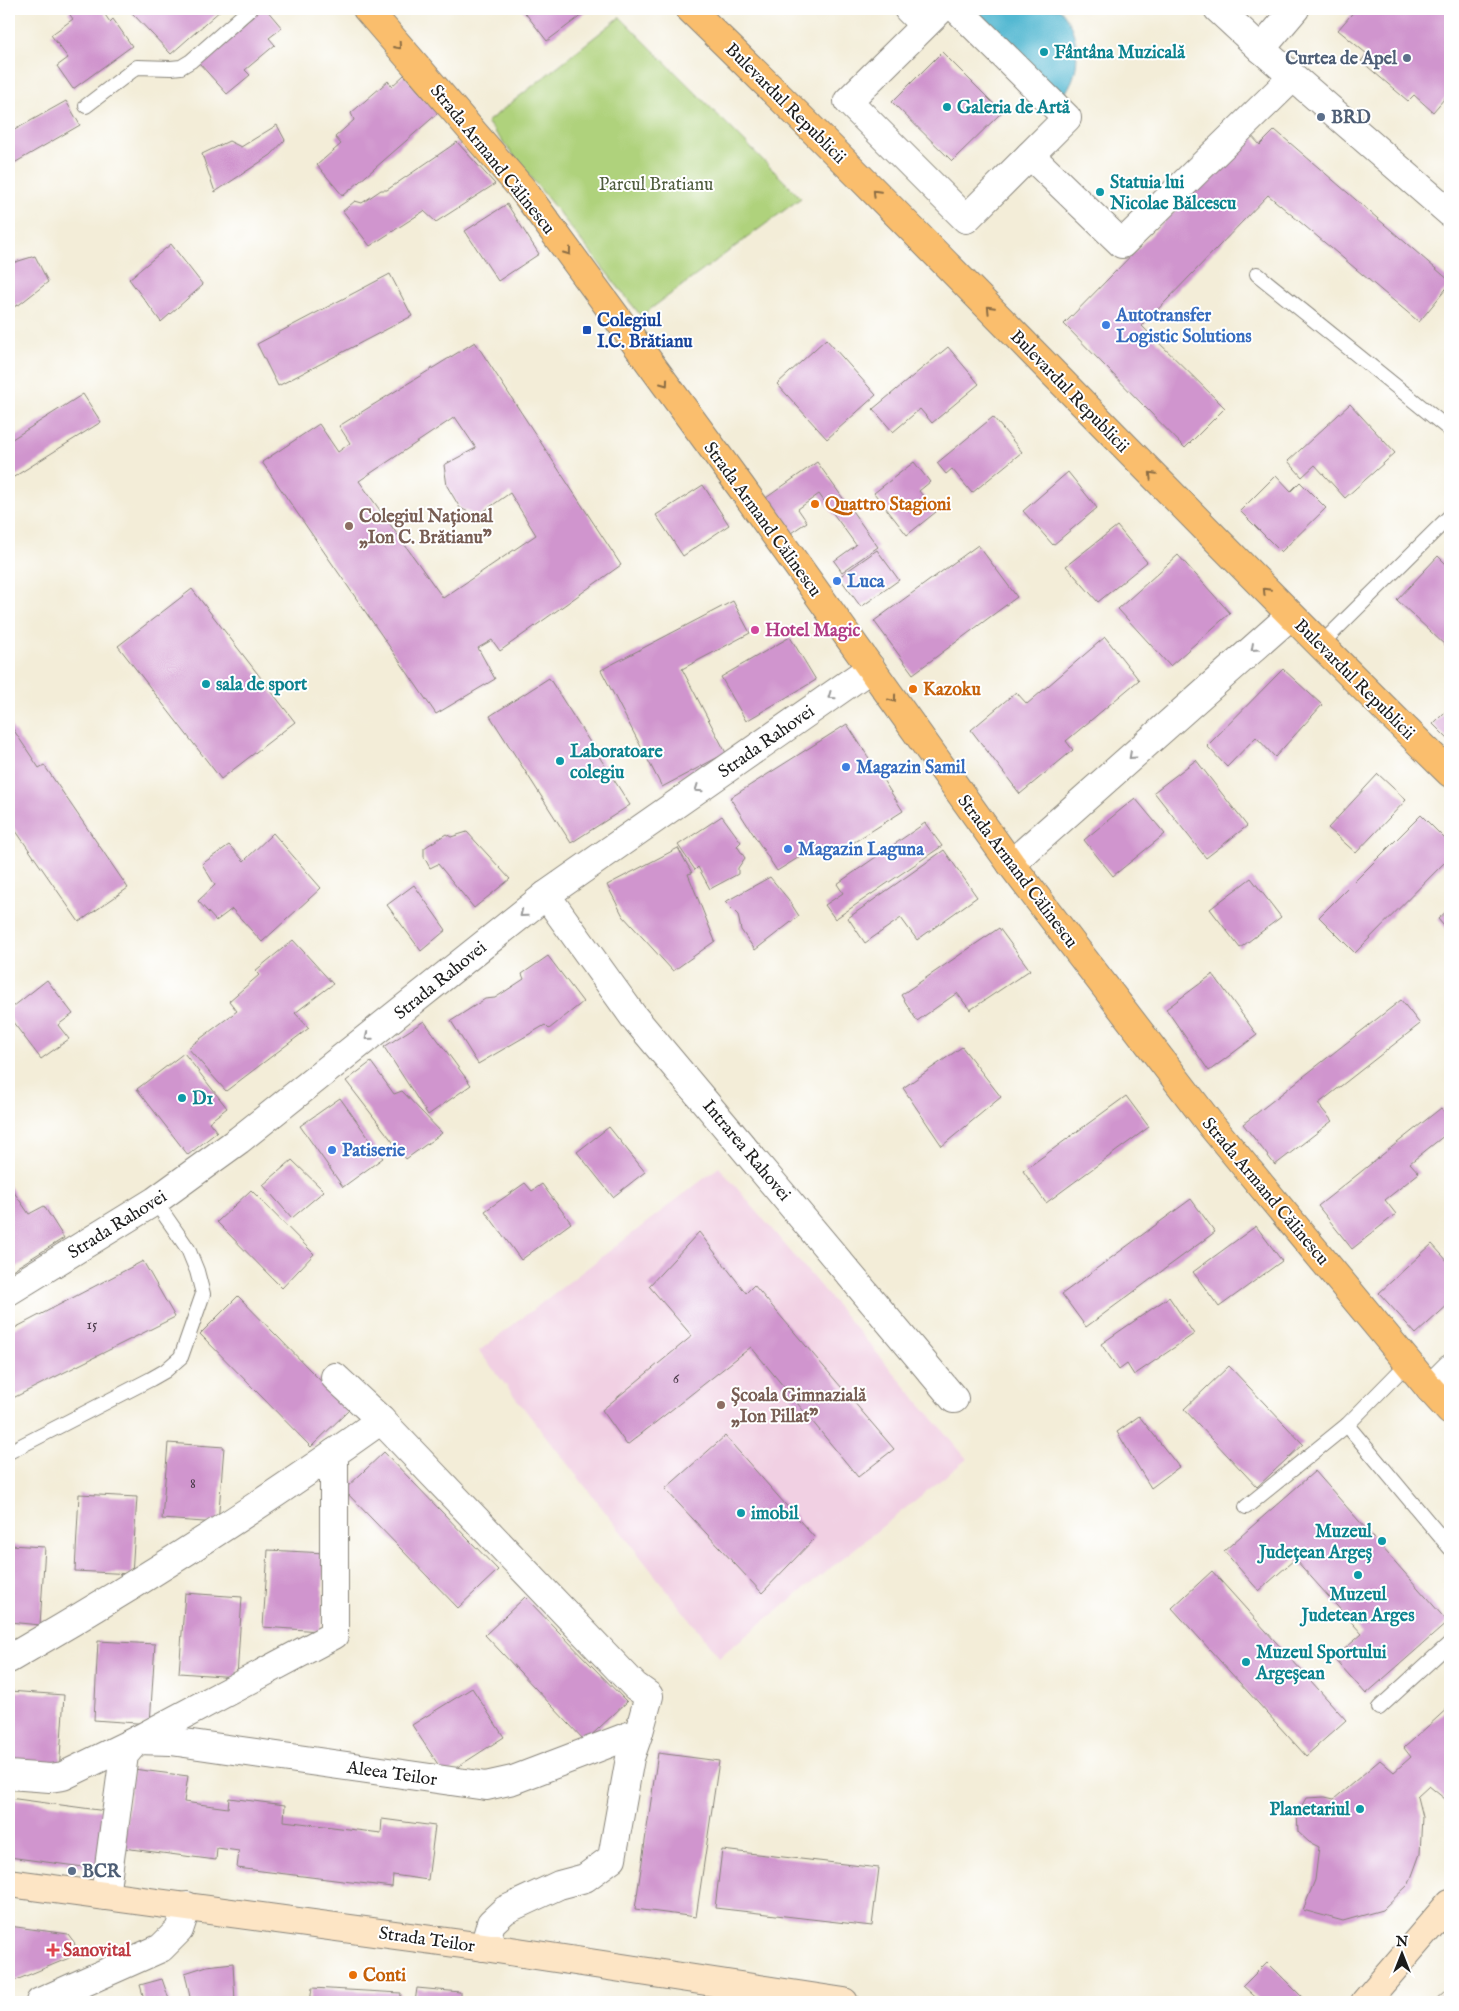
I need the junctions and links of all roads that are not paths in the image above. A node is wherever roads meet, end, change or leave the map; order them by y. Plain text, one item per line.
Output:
1 (250, 9) edge
2 (367, 9) edge
3 (690, 9) edge
4 (957, 9) edge
5 (1218, 9) edge
6 (1295, 9) edge
7 (924, 14) edge
8 (1261, 49) junction
9 (1293, 77) junction
10 (86, 106) dead end
11 (1030, 154) junction
12 (1450, 213) edge
13 (1257, 274) dead end
14 (1450, 430) edge
15 (1450, 516) edge
16 (1290, 616) junction
17 (1320, 645) junction
18 (871, 668) junction
19 (1450, 773) edge
20 (1011, 864) junction
21 (546, 895) junction
22 (155, 1201) junction
23 (9, 1291) edge
24 (1408, 1363) junction
25 (1450, 1369) edge
26 (335, 1376) dead end
27 (1430, 1389) junction
28 (954, 1400) dead end
29 (1450, 1411) edge
30 (381, 1420) junction
31 (1347, 1425) junction
32 (9, 1452) edge
33 (334, 1453) junction
34 (1246, 1507) dead end
35 (1450, 1548) edge
36 (1450, 1643) edge
37 (9, 1659) edge
38 (1379, 1708) dead end
39 (639, 1732) junction
40 (137, 1740) junction
41 (9, 1775) edge
42 (9, 1883) edge
43 (105, 1896) junction
44 (1450, 1903) edge
45 (187, 1906) junction
46 (484, 1946) junction
47 (40, 2002) edge
48 (844, 2002) edge
49 (1365, 2002) edge

1 - 10 lane
2 -> 18 main road, Strada Armand Călinescu
16 -> 3 main road, Bulevardul Republicii
4 - 11 street
5 - 8 street
6 - 8 street
7 - 11 street
8 - 9 street
9 - 11 street
9 - 12 street
13 - 14 lane
15 - 17 lane
16 - 17 main road, Bulevardul Republicii
16 -> 20 street
17 - 19 main road, Bulevardul Republicii
18 -> 20 main road, Strada Armand Călinescu
18 -> 21 street, Strada Rahovei
20 - 24 main road, Strada Armand Călinescu
21 -> 22 street, Strada Rahovei
21 - 28 street, Intrarea Rahovei
22 - 23 street, Strada Rahovei
22 - 32 lane
24 - 27 main road, Strada Armand Călinescu
24 - 31 lane
25 - 27 street
26 - 30 street
27 - 29 main road, Strada Armand Călinescu
30 - 33 street
30 - 39 street
31 - 34 lane
31 - 35 lane
33 - 37 street
33 - 40 street, Aleea Teilor
36 - 38 lane
39 - 40 street, Aleea Teilor
39 - 46 street
40 - 41 street, Aleea Teilor
40 - 43 street, Aleea Teilor
42 - 43 street, Strada Teilor
43 - 45 street, Strada Teilor
44 - 49 street
45 - 46 street, Strada Teilor
45 - 47 street
46 - 48 street, Strada Teilor

